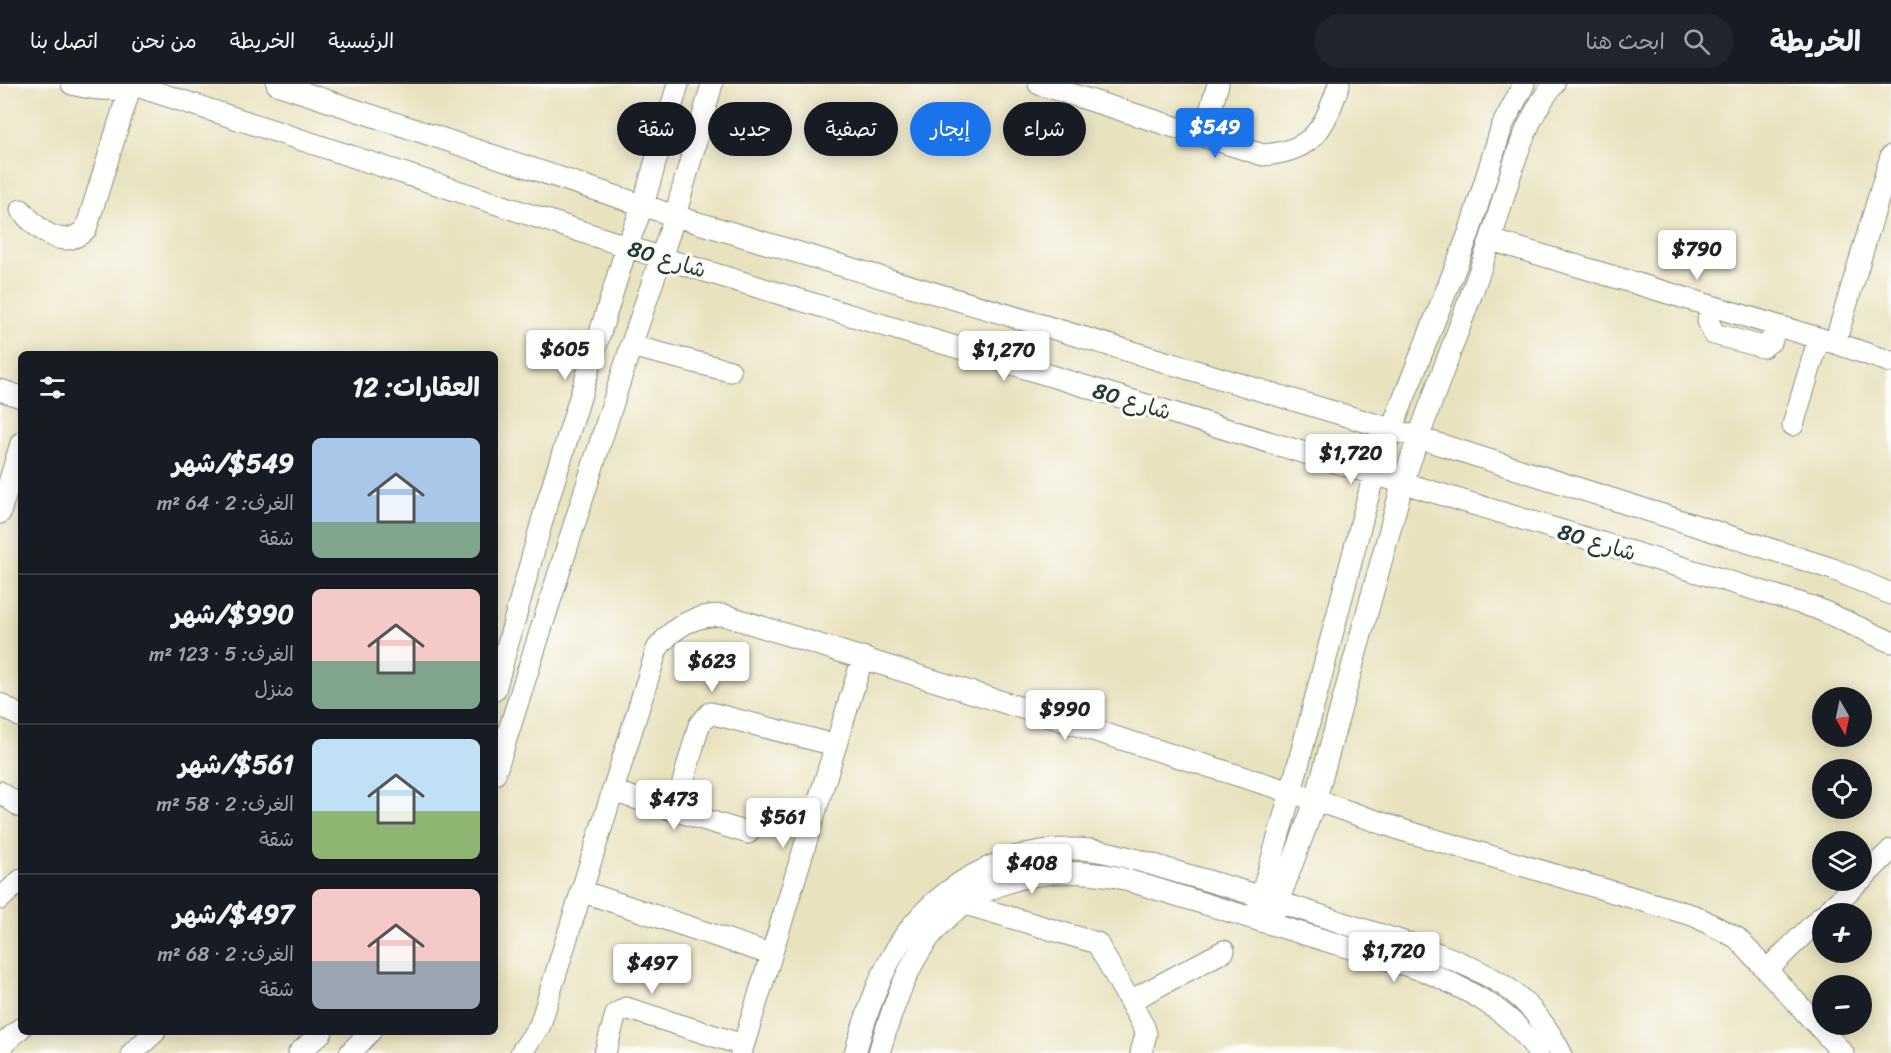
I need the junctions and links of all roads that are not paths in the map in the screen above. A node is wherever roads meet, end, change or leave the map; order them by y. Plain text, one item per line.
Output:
1 (72, 84) edge
2 (277, 84) edge
3 (678, 84) edge
4 (712, 84) edge
5 (1039, 84) edge
6 (1218, 84) edge
7 (1339, 84) edge
8 (1524, 84) edge
9 (1554, 84) edge
10 (133, 86) edge
11 (1203, 135) junction
12 (1891, 156) edge
13 (643, 205) junction
14 (21, 210) dead end
15 (675, 216) junction
16 (1882, 218) edge
17 (1491, 240) junction
18 (627, 246) junction
19 (662, 258) junction
20 (1827, 340) junction
21 (631, 346) junction
22 (1891, 362) edge
23 (730, 371) dead end
24 (0, 390) edge
25 (18, 396) edge
26 (1793, 425) dead end
27 (1391, 429) junction
28 (1417, 439) junction
29 (18, 456) edge
30 (1374, 474) junction
31 (1403, 482) junction
32 (7, 501) edge
33 (1891, 594) edge
34 (1891, 642) edge
35 (863, 657) junction
36 (498, 679) edge
37 (0, 704) edge
38 (18, 715) edge
39 (835, 745) junction
40 (498, 765) edge
41 (612, 791) junction
42 (0, 792) edge
43 (1291, 792) junction
44 (1315, 802) junction
45 (18, 805) edge
46 (675, 811) junction
47 (748, 833) dead end
48 (1891, 850) edge
49 (1872, 869) edge
50 (18, 883) edge
51 (581, 891) junction
52 (1849, 891) edge
53 (1270, 898) junction
54 (0, 899) edge
55 (1837, 903) edge
56 (965, 904) junction
57 (1262, 921) junction
58 (1812, 927) edge
59 (1224, 951) dead end
60 (770, 954) junction
61 (1768, 969) junction
62 (1130, 1002) junction
63 (18, 1031) edge
64 (152, 1035) edge
65 (319, 1035) edge
66 (367, 1035) edge
67 (0, 1047) edge
68 (742, 1049) edge
69 (132, 1053) edge
70 (299, 1053) edge
71 (350, 1053) edge
72 (521, 1053) edge
73 (605, 1053) edge
74 (855, 1053) edge
75 (879, 1053) edge
76 (1141, 1053) edge
77 (1538, 1053) edge
78 (1561, 1053) edge
79 (1844, 1053) edge

1 - 10 street, شارع 80
2 - 13 street, شارع 80
3 - 13 street
4 - 15 street
5 - 11 street
6 - 11 street
7 - 11 street
8 - 27 street
9 - 17 street
10 - 14 street
10 - 18 street, شارع 80
12 - 16 street
13 - 15 street, شارع 80
13 - 18 street
15 - 19 street
15 - 27 street, شارع 80
16 - 20 street
17 - 20 street
17 - 28 street
18 - 19 street, شارع 80
18 - 36 street
19 - 21 street
19 - 30 street, شارع 80
20 - 22 street
20 - 26 street
21 - 23 street
21 - 40 street
24 - 25 street
27 - 28 street, شارع 80
27 - 30 street
28 - 31 street
28 - 33 street, شارع 80
29 - 32 street
30 - 31 street, شارع 80
30 - 43 street
31 - 34 street, شارع 80
31 - 44 street
35 - 39 street
35 - 41 street
35 - 43 street
37 - 38 street
39 - 46 street
39 - 60 street
41 - 46 street
41 - 51 street
42 - 45 street
43 - 44 street
43 - 53 street
44 - 53 street
44 - 61 street
46 - 47 street
48 - 49 street
50 - 54 street
51 - 60 street
51 - 72 street
52 - 55 street
53 - 57 street
53 - 74 street
53 - 78 street
56 - 57 street
56 - 62 street
56 - 75 street
57 - 77 street
58 - 61 street
59 - 62 street
60 - 68 street
61 - 79 street
62 - 76 street
63 - 67 street
64 - 69 street
65 - 70 street
66 - 71 street
68 - 73 street

